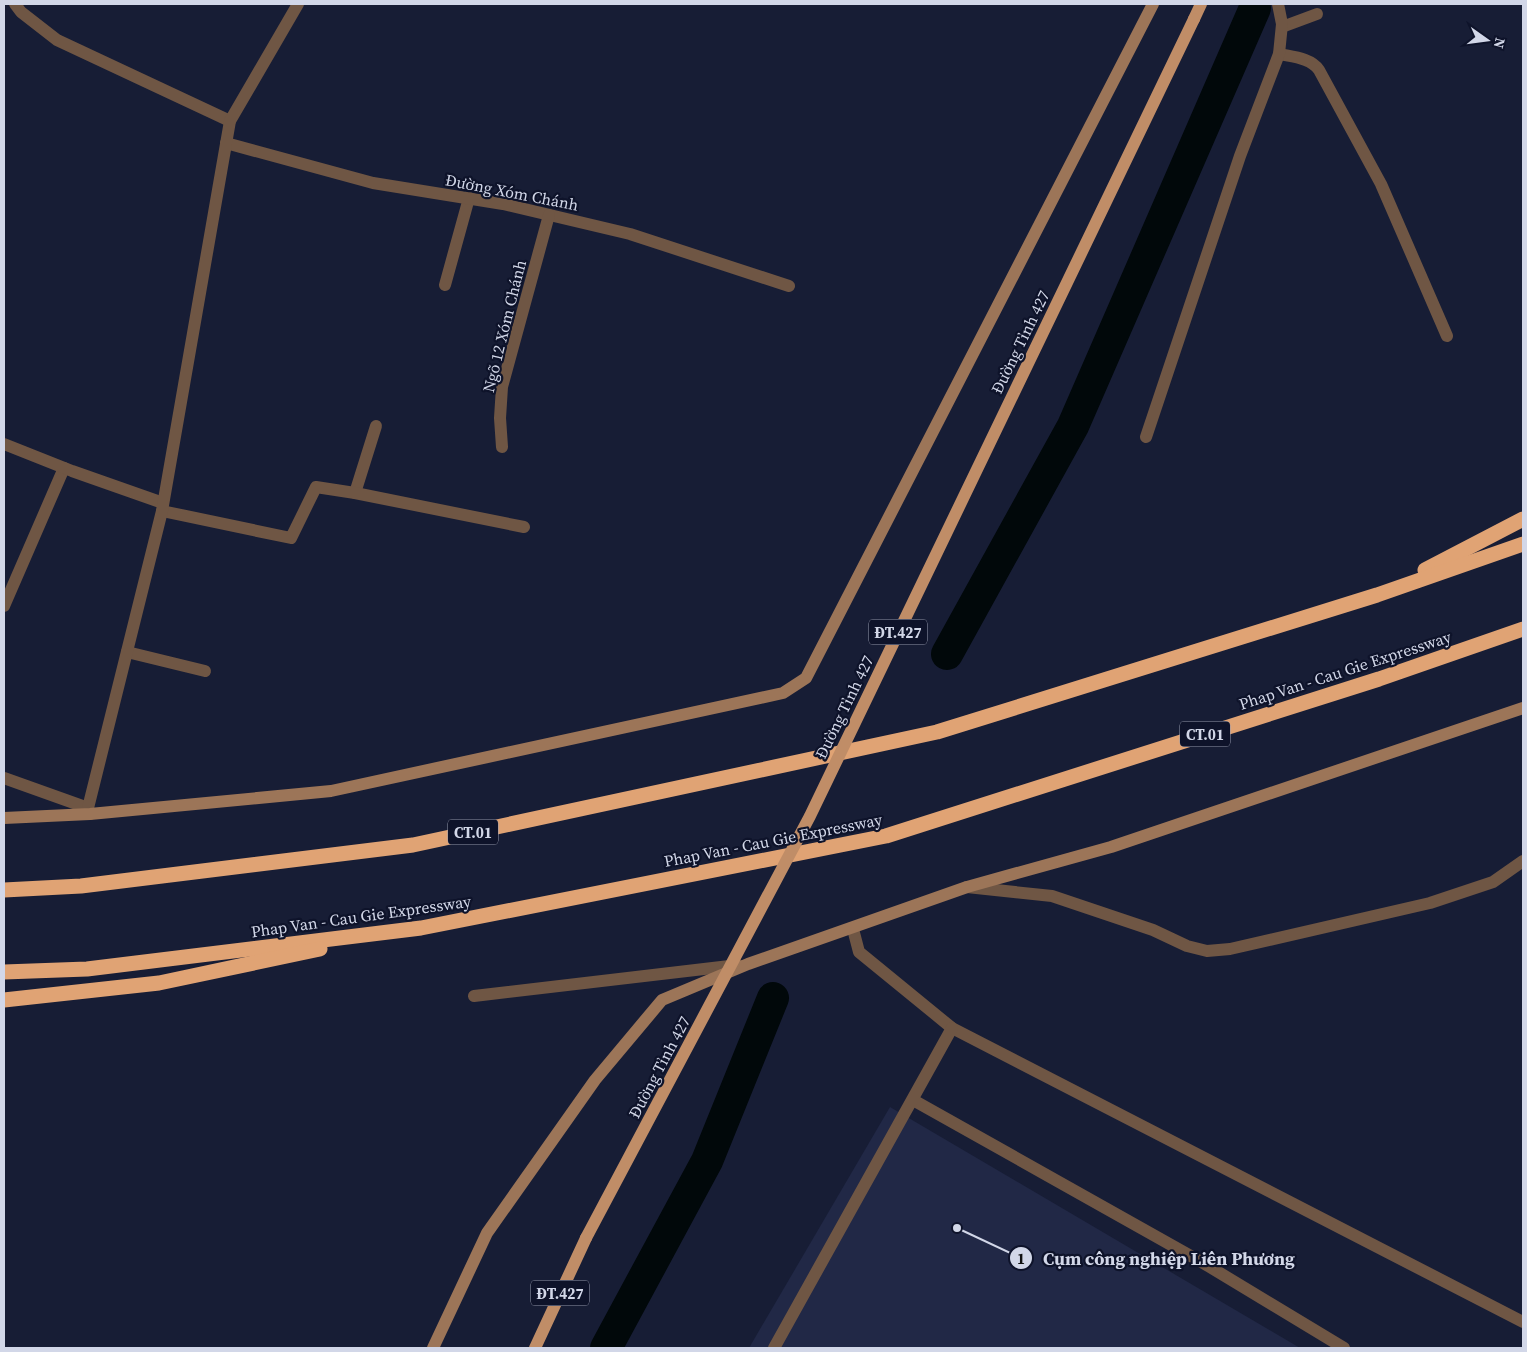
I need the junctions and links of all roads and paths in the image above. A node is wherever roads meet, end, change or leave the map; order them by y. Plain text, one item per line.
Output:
1 (15, 4) edge
2 (298, 4) edge
3 (1153, 4) edge
4 (1201, 4) edge
5 (1278, 4) edge
6 (1317, 14) dead end
7 (1282, 26) junction
8 (1279, 54) junction
9 (230, 121) junction
10 (226, 143) junction
11 (469, 198) junction
12 (549, 215) junction
13 (445, 285) dead end
14 (789, 286) dead end
15 (1447, 336) dead end
16 (376, 426) dead end
17 (1146, 437) dead end
18 (4, 444) edge
19 (502, 447) dead end
20 (64, 468) junction
21 (355, 493) junction
22 (163, 507) junction
23 (1523, 520) edge
24 (524, 526) dead end
25 (1523, 544) edge
26 (1378, 595) junction
27 (4, 606) edge
28 (1523, 629) edge
29 (127, 652) junction
30 (204, 672) dead end
31 (1523, 709) edge
32 (4, 778) edge
33 (89, 811) junction
34 (4, 818) edge
35 (1523, 861) edge
36 (967, 887) junction
37 (4, 890) edge
38 (421, 928) junction
39 (852, 929) junction
40 (748, 964) junction
41 (4, 972) edge
42 (474, 996) dead end
43 (4, 1000) edge
44 (952, 1028) junction
45 (913, 1100) junction
46 (1523, 1322) edge
47 (433, 1348) edge
48 (535, 1348) edge
49 (774, 1348) edge
50 (1344, 1348) edge

1 - 9 street
2 - 9 street
3 - 33 street
4 - 48 main road, Đường Tỉnh 427 / ĐT.427, bridge
5 - 7 street
6 - 7 street
7 - 8 street
8 - 15 street
8 - 17 street
9 - 10 street
10 - 11 street, Đường Xóm Chánh
10 - 22 street
11 - 12 street, Đường Xóm Chánh
11 - 13 street
12 - 14 street, Đường Xóm Chánh
12 - 19 street, Ngõ 12 Xóm Chánh
16 - 21 street
18 - 20 street
20 - 22 street
20 - 27 street
21 - 22 street
21 - 24 street
22 - 29 street
23 - 26 highway
25 - 26 highway, CT.01
26 - 37 highway, CT.01
28 - 38 highway, Phap Van - Cau Gie Expressway / CT.01
29 - 30 street
29 - 33 street
31 - 36 street
32 - 33 street
33 - 34 street
35 - 36 street
36 - 39 street
38 - 41 highway, Phap Van - Cau Gie Expressway / CT.01
38 - 43 highway
39 - 40 street
39 - 44 street
40 - 42 street
40 - 47 street
44 - 45 street
44 - 46 street
45 - 49 street
45 - 50 street

